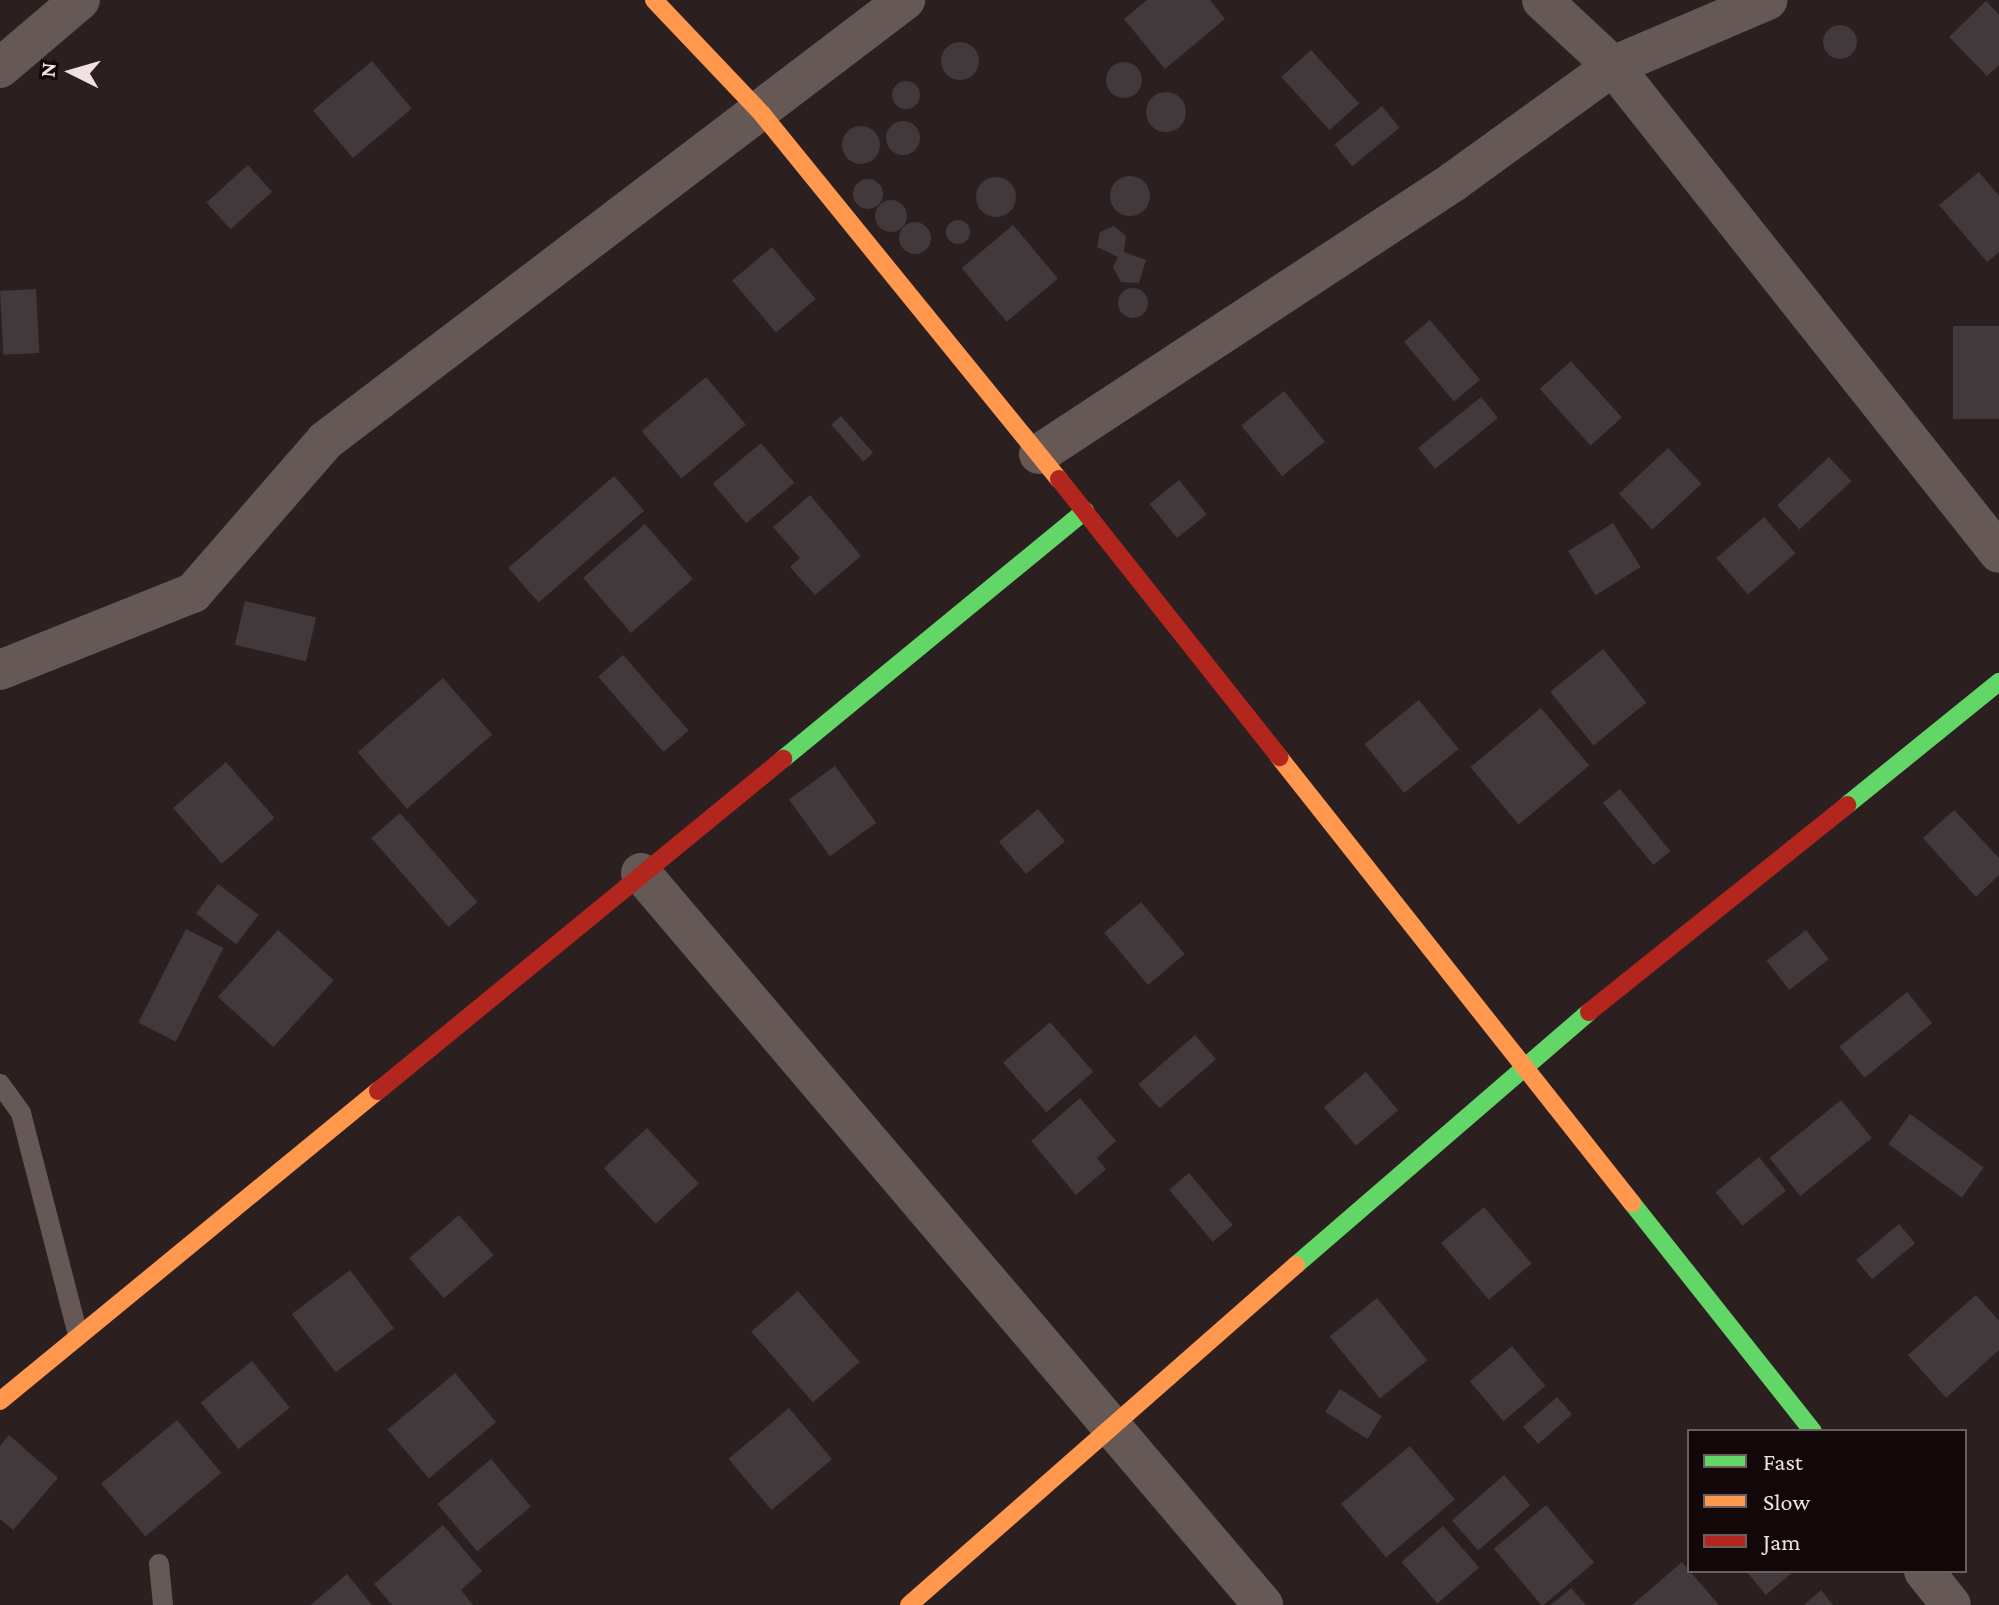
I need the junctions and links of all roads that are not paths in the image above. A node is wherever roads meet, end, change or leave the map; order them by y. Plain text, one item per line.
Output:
1 (80, 0) edge
2 (654, 0) edge
3 (905, 0) edge
4 (1542, 0) edge
5 (1768, 0) edge
6 (1613, 66) junction
7 (0, 68) edge
8 (762, 114) junction
9 (1039, 454) junction
10 (1085, 511) junction
11 (1999, 553) edge
12 (0, 670) edge
13 (1999, 682) edge
14 (641, 873) junction
15 (1522, 1066) junction
16 (0, 1084) edge
17 (78, 1335) junction
18 (0, 1401) edge
19 (1811, 1429) edge
20 (1110, 1430) junction
21 (159, 1564) dead end
22 (1926, 1573) edge
23 (163, 1605) edge
24 (909, 1605) edge
25 (1263, 1605) edge
26 (1951, 1605) edge

1 - 7 street
2 - 8 street
3 - 8 street
4 - 6 street
5 - 6 street
6 - 9 street
6 - 11 street
8 - 9 street
8 - 12 street
9 - 10 street
10 - 14 street
10 - 15 street
13 - 15 street
14 - 17 street
14 - 20 street
15 - 19 street
15 - 20 street
16 - 17 lane
17 - 18 street
20 - 24 street
20 - 25 street
21 - 23 lane
22 - 26 street

